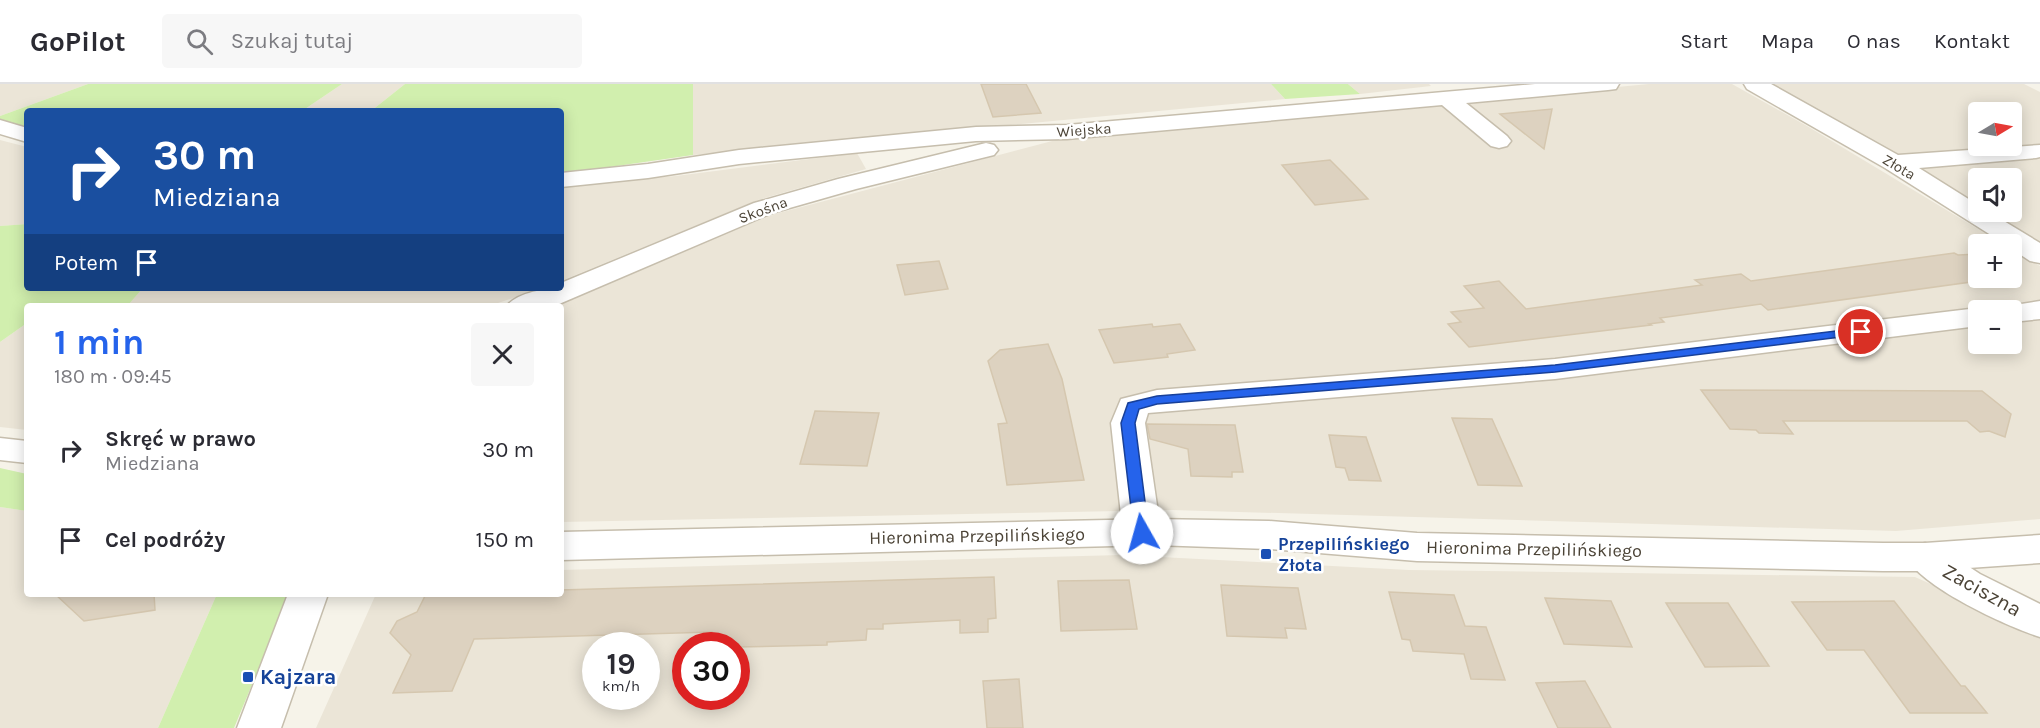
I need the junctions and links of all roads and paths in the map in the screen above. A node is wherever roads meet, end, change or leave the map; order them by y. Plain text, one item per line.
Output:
1 (1608, 84) edge
2 (1755, 84) edge
3 (1446, 98) junction
4 (0, 128) edge
5 (24, 134) edge
6 (1007, 134) junction
7 (1499, 141) dead end
8 (2036, 151) dead end
9 (1894, 163) junction
10 (564, 180) edge
11 (2040, 255) edge
12 (532, 303) edge
13 (2040, 310) edge
14 (2022, 312) edge
15 (1968, 318) edge
16 (0, 449) edge
17 (24, 452) edge
18 (1142, 533) junction
19 (564, 546) edge
20 (2040, 549) edge
21 (1924, 557) junction
22 (307, 597) edge
23 (2040, 621) edge
24 (259, 728) edge

1 - 3 street, Wiejska
2 - 9 street, Złota
3 - 6 street, Wiejska
3 - 7 street
4 - 5 street
6 - 10 street, Wiejska
6 - 12 street, Skośna
8 - 9 street
9 - 11 street, Złota
13 - 14 street
15 - 18 street
16 - 17 street
18 - 19 street, Hieronima Przepilińskiego
18 - 21 street, Hieronima Przepilińskiego
20 - 21 street, Hieronima Przepilińskiego
21 - 23 street, Zaciszna
22 - 24 street

